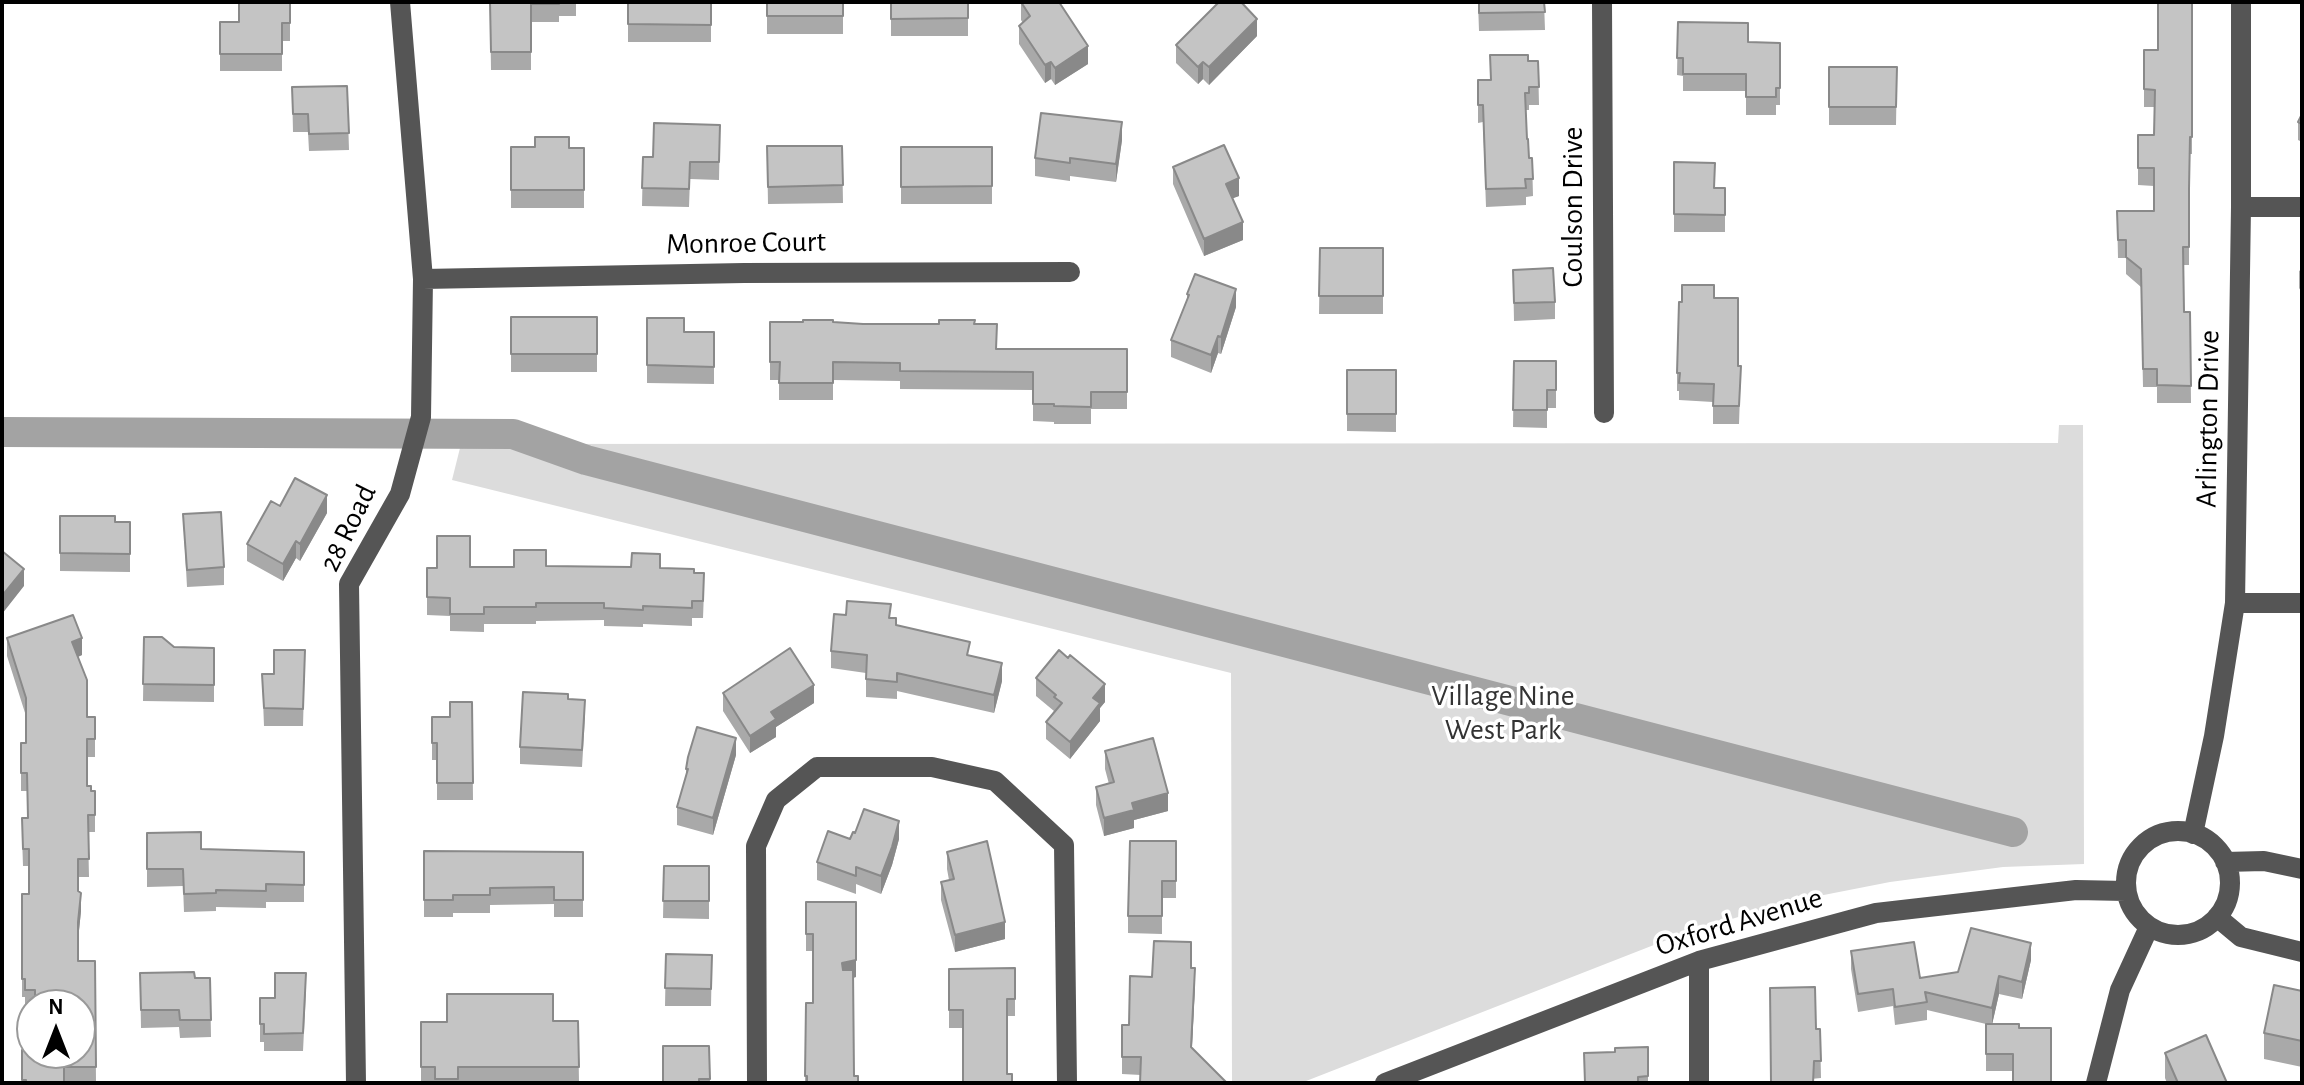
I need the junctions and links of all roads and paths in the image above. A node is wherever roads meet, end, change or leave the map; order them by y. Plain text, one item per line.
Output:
1 (400, 2) edge
2 (1602, 2) edge
3 (2241, 2) edge
4 (2241, 207) junction
5 (2302, 207) edge
6 (1070, 272) dead end
7 (423, 279) junction
8 (1604, 413) dead end
9 (2235, 603) junction
10 (2302, 603) edge
11 (2193, 834) junction
12 (2225, 862) junction
13 (2302, 869) edge
14 (2126, 891) junction
15 (2217, 917) junction
16 (2149, 927) junction
17 (2302, 952) edge
18 (1699, 961) junction
19 (356, 1083) edge
20 (757, 1083) edge
21 (1067, 1083) edge
22 (1385, 1083) edge
23 (1699, 1083) edge
24 (2096, 1083) edge

1 - 7 street, 28 Road
2 - 8 street, Coulson Drive
3 - 4 street, Arlington Drive
4 - 5 street
4 - 9 street, Arlington Drive
6 - 7 street, Monroe Court
7 - 19 street, 28 Road
9 - 10 street
9 - 11 street, Arlington Drive
11 - 12 street
11 - 14 street
12 - 13 street
12 - 15 street
14 - 16 street
14 - 18 street, Oxford Avenue
15 - 16 street
15 - 17 street
16 - 24 street
18 - 22 street, Oxford Avenue
18 - 23 street
20 - 21 street

